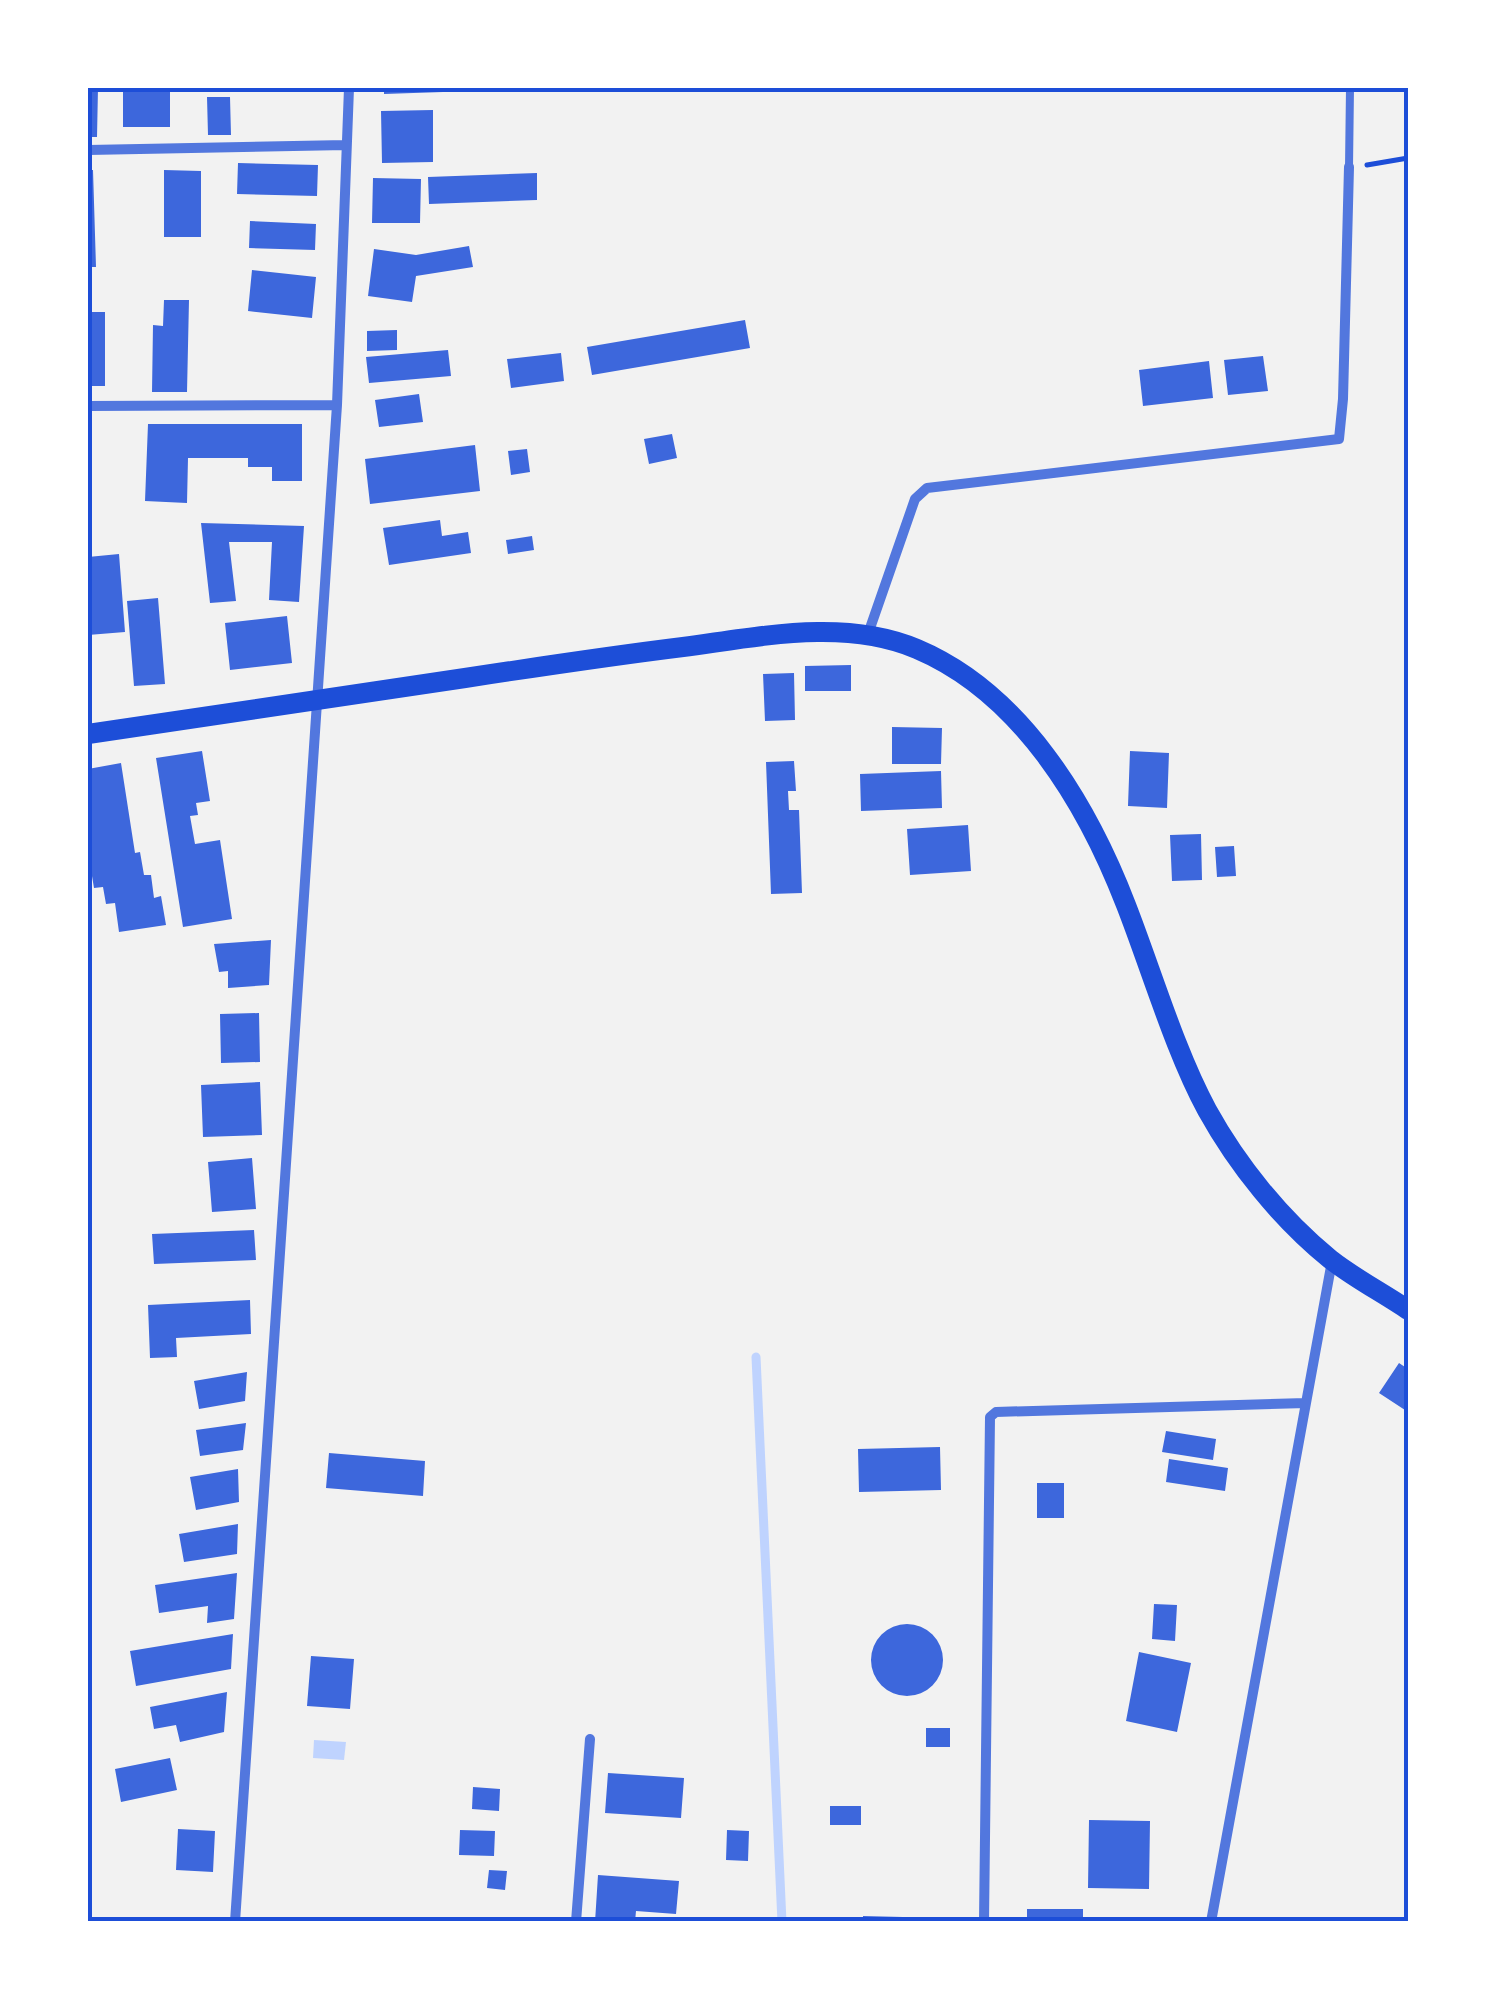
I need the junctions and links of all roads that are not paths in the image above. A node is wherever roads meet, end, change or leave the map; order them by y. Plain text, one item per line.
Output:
1 (349, 88) edge
2 (1350, 88) edge
3 (346, 146) junction
4 (88, 150) edge
5 (1349, 167) joint
6 (336, 405) junction
7 (88, 406) edge
8 (868, 634) junction
9 (316, 700) junction
10 (88, 734) edge
11 (1332, 1260) junction
12 (1408, 1310) edge
13 (1306, 1403) junction
14 (590, 1740) dead end
15 (234, 1922) edge
16 (576, 1922) edge
17 (984, 1922) edge
18 (1210, 1922) edge

1 - 3 street
2 - 5 lane
3 - 4 street
3 - 6 street
5 - 8 street
6 - 7 street
6 - 9 street
8 - 9 main road
8 - 11 main road
9 - 10 main road
9 - 15 street
11 - 12 main road
11 - 13 street
13 - 17 street
13 - 18 street
14 - 16 street

